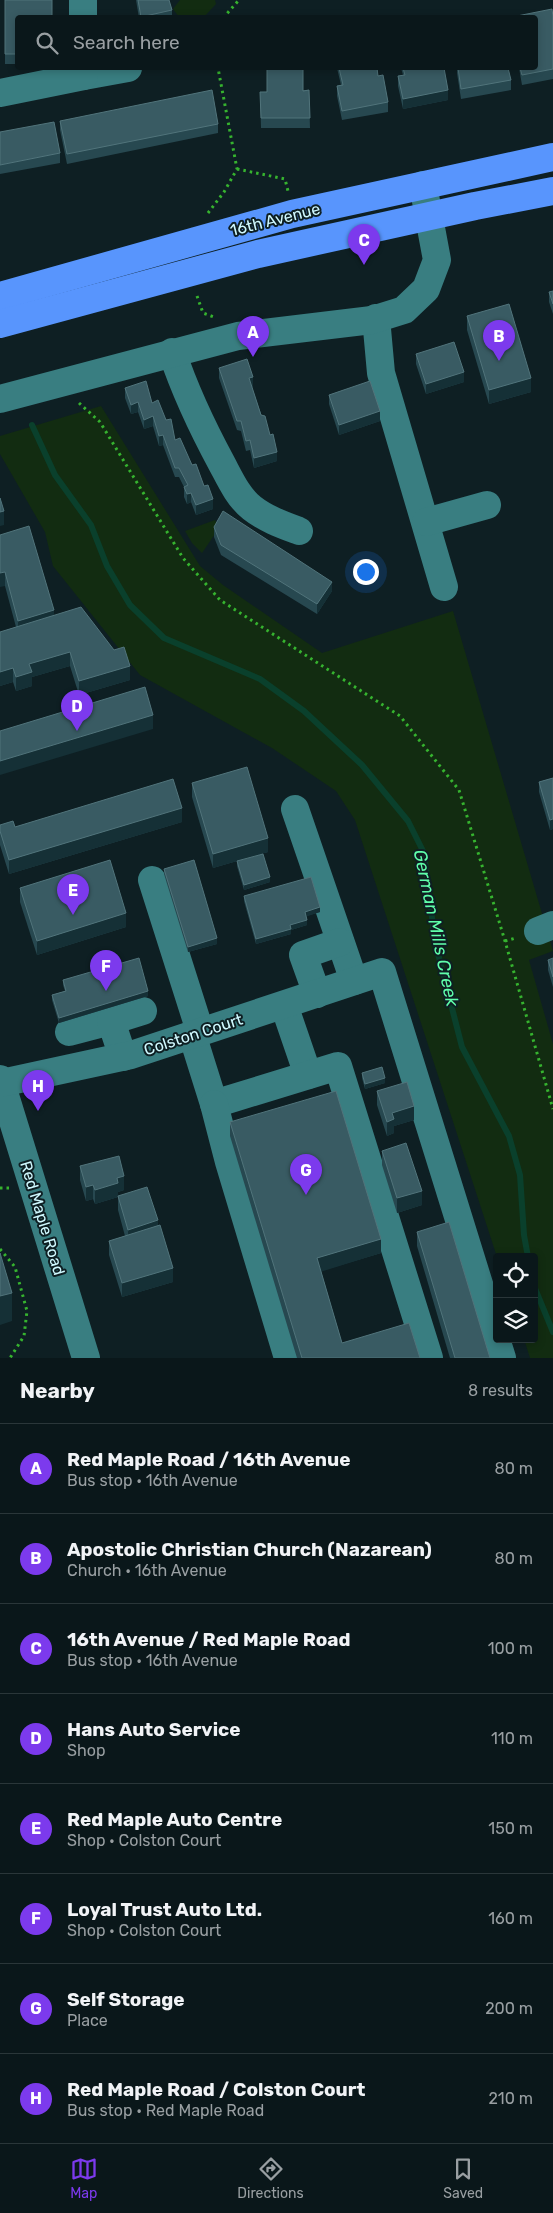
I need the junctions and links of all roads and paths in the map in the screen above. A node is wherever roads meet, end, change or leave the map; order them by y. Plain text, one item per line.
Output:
1 (83, 0) edge
2 (239, 0) edge
3 (84, 15) edge
4 (226, 15) edge
5 (106, 70) edge
6 (218, 70) edge
7 (84, 72) edge
8 (0, 93) edge
9 (553, 157) edge
10 (238, 169) junction
11 (423, 185) junction
12 (288, 191) dead end
13 (553, 191) edge
14 (208, 212) dead end
15 (430, 217) junction
16 (0, 296) edge
17 (197, 296) dead end
18 (376, 318) junction
19 (217, 321) dead end
20 (0, 324) edge
21 (172, 352) junction
22 (0, 399) edge
23 (77, 402) dead end
24 (487, 505) dead end
25 (426, 522) junction
26 (299, 531) dead end
27 (444, 587) dead end
28 (295, 809) dead end
29 (152, 880) dead end
30 (340, 942) junction
31 (354, 981) junction
32 (317, 994) junction
33 (284, 1004) junction
34 (144, 1011) dead end
35 (111, 1021) junction
36 (69, 1032) dead end
37 (196, 1032) junction
38 (122, 1057) junction
39 (308, 1076) junction
40 (1, 1081) edge
41 (214, 1104) junction
42 (553, 1108) edge
43 (0, 1249) edge
44 (10, 1358) edge
45 (86, 1358) edge
46 (288, 1358) edge
47 (428, 1358) edge
48 (502, 1358) edge

1 - 3 street
2 - 4 path
5 - 7 street
6 - 10 path
7 - 8 street
9 - 11 main road, 16th Avenue
10 - 12 path
10 - 14 path
11 - 15 street
11 - 16 main road, 16th Avenue
13 - 15 main road, 16th Avenue
15 - 18 street
15 - 20 main road, 16th Avenue
17 - 19 path
18 - 21 street
18 - 25 street
21 - 22 street
21 - 26 street
23 - 42 path
24 - 25 street
25 - 27 street
28 - 30 street
29 - 37 street
30 - 31 street
30 - 32 street
31 - 32 street, Colston Court
31 - 48 street, Colston Court
32 - 33 street, Colston Court
33 - 37 street, Colston Court
33 - 39 street
34 - 35 street
35 - 36 street
35 - 38 street
37 - 38 street, Colston Court
37 - 41 street
38 - 40 street, Colston Court
39 - 41 street
39 - 47 street
40 - 45 street, Red Maple Road
41 - 46 street
43 - 44 path

